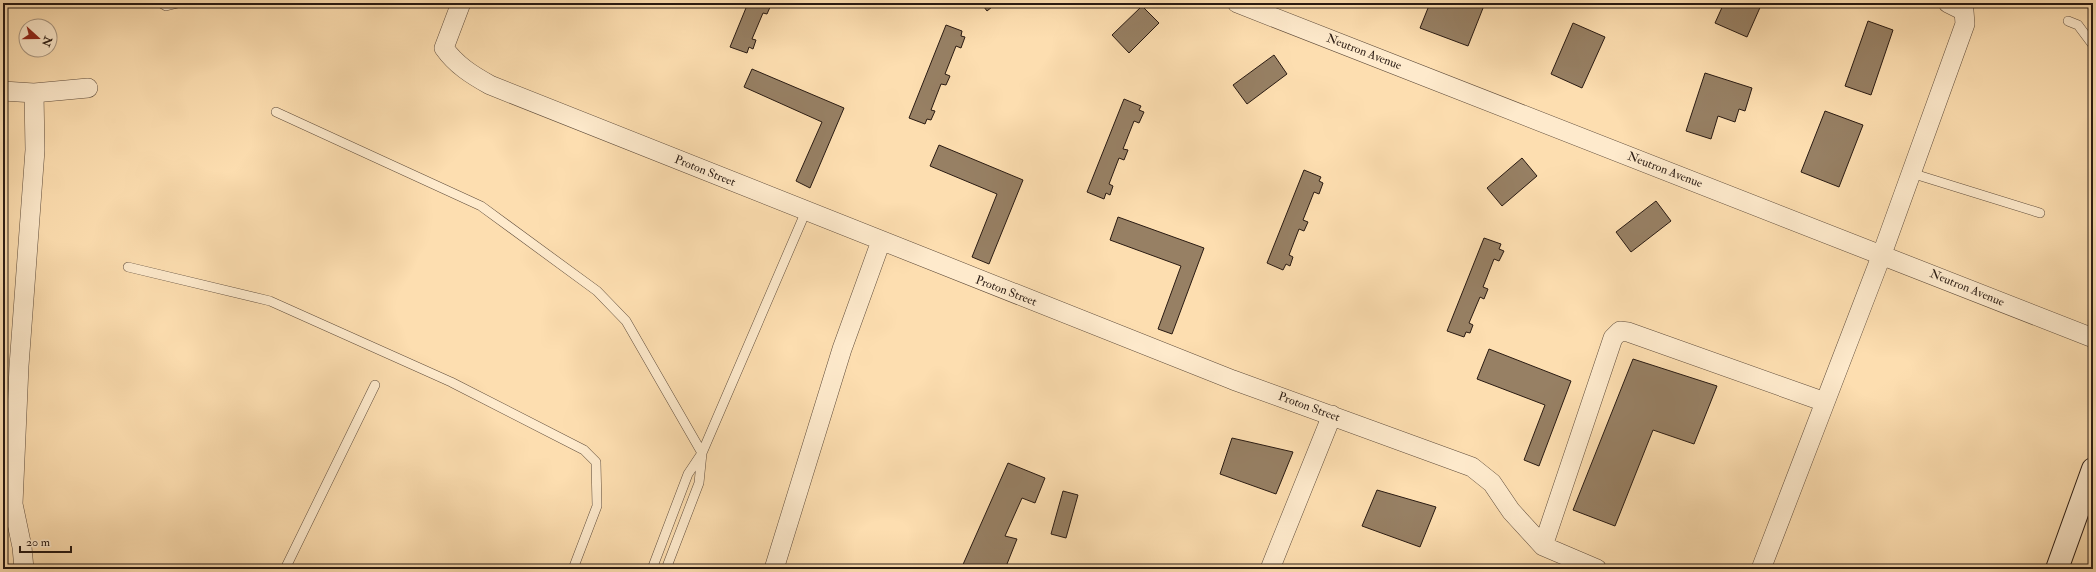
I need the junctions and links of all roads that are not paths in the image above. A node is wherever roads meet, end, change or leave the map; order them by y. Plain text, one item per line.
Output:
1 (161, 3) edge
2 (178, 3) edge
3 (461, 3) edge
4 (1237, 3) edge
5 (1948, 3) edge
6 (2068, 20) dead end
7 (2093, 45) edge
8 (88, 88) dead end
9 (3, 92) edge
10 (34, 94) junction
11 (276, 112) dead end
12 (1911, 173) junction
13 (806, 211) junction
14 (2040, 213) dead end
15 (881, 241) junction
16 (1882, 254) junction
17 (128, 267) dead end
18 (2093, 338) edge
19 (375, 385) dead end
20 (1825, 402) junction
21 (1332, 415) junction
22 (702, 453) junction
23 (2093, 469) edge
24 (670, 520) junction
25 (682, 525) junction
26 (1543, 546) junction
27 (24, 569) edge
28 (285, 569) edge
29 (573, 569) edge
30 (652, 569) edge
31 (666, 569) edge
32 (774, 569) edge
33 (1270, 569) edge
34 (1597, 569) edge
35 (1761, 569) edge
36 (2057, 569) edge

1 - 2 lane
3 - 13 street, Proton Street
4 - 16 street, Neutron Avenue
5 - 12 street
6 - 7 lane
8 - 10 street
9 - 10 street
10 - 27 street
11 - 22 lane
12 - 14 lane
12 - 16 street
13 - 15 street, Proton Street
13 - 22 lane
15 - 21 street, Proton Street
15 - 32 street
16 - 18 street, Neutron Avenue
16 - 20 street
17 - 29 lane
19 - 28 lane
20 - 26 street
20 - 35 street
21 - 26 street, Proton Street
21 - 33 street
22 - 24 lane
22 - 25 lane
23 - 36 main road
24 - 25 lane
24 - 30 lane
25 - 31 lane
26 - 34 street, Proton Street

